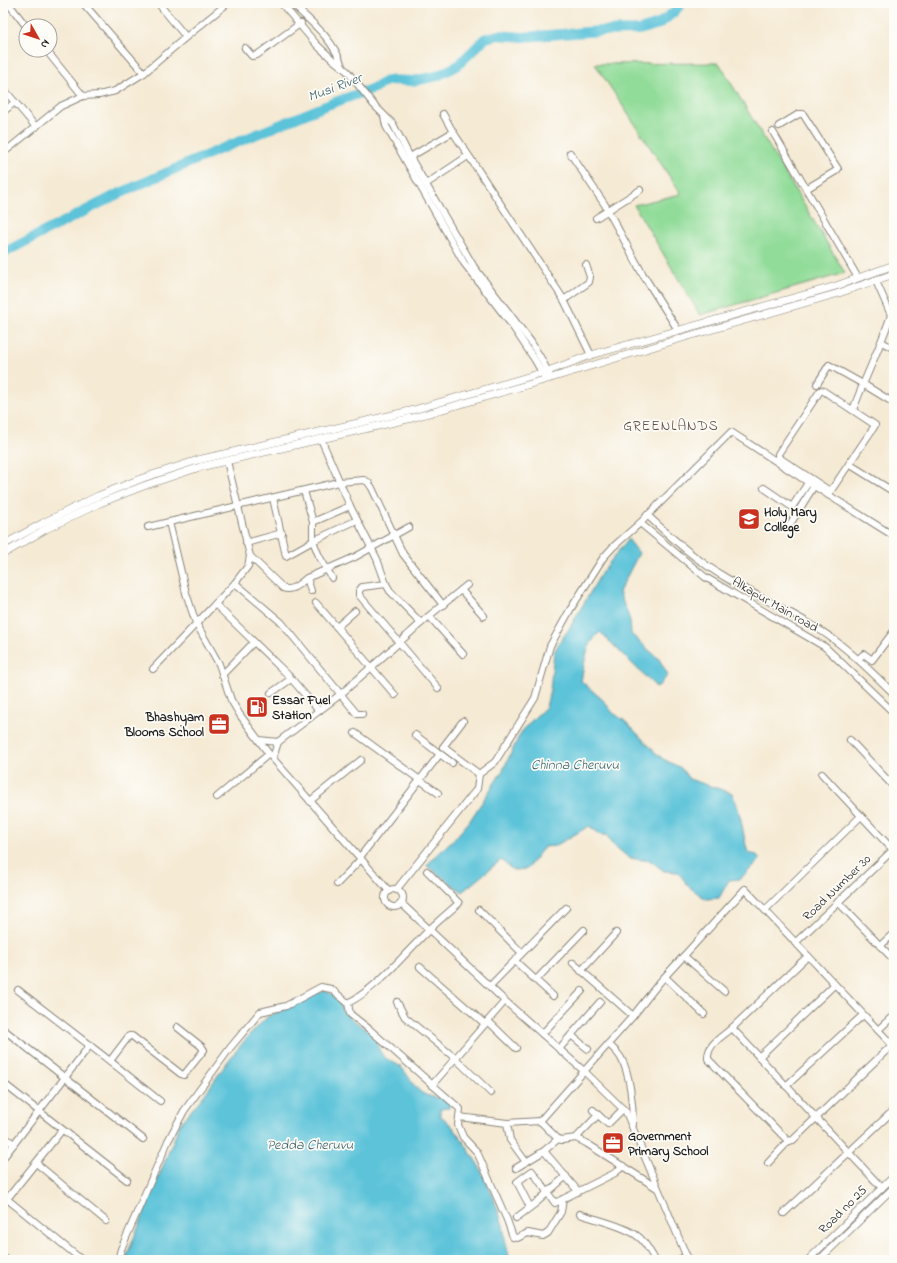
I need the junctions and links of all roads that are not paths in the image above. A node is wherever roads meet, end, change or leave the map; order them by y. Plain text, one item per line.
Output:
1 (8, 3) edge
2 (83, 3) edge
3 (158, 3) edge
4 (228, 3) edge
5 (281, 3) edge
6 (291, 3) edge
7 (20, 18) edge
8 (307, 18) junction
9 (299, 25) junction
10 (186, 36) junction
11 (245, 48) dead end
12 (52, 58) edge
13 (342, 66) junction
14 (144, 73) junction
15 (3, 88) edge
16 (83, 96) junction
17 (15, 102) junction
18 (3, 112) edge
19 (444, 114) dead end
20 (384, 116) junction
21 (779, 126) dead end
22 (36, 127) junction
23 (452, 132) junction
24 (773, 132) dead end
25 (8, 150) dead end
26 (570, 153) dead end
27 (468, 156) junction
28 (410, 157) junction
29 (426, 184) junction
30 (806, 189) junction
31 (640, 190) dead end
32 (608, 211) junction
33 (440, 214) junction
34 (596, 218) dead end
35 (586, 265) dead end
36 (894, 265) edge
37 (894, 274) edge
38 (858, 278) junction
39 (876, 281) junction
40 (564, 300) junction
41 (893, 315) edge
42 (678, 330) junction
43 (882, 342) junction
44 (894, 349) edge
45 (590, 355) junction
46 (545, 372) junction
47 (548, 379) junction
48 (817, 384) dead end
49 (863, 384) junction
50 (894, 403) edge
51 (853, 410) junction
52 (321, 439) junction
53 (227, 461) junction
54 (849, 464) junction
55 (339, 482) junction
56 (811, 485) junction
57 (764, 488) dead end
58 (304, 491) junction
59 (894, 492) edge
60 (829, 493) junction
61 (274, 498) junction
62 (237, 506) junction
63 (350, 506) junction
64 (647, 515) junction
65 (357, 520) junction
66 (170, 522) junction
67 (313, 522) junction
68 (640, 523) junction
69 (148, 527) dead end
70 (409, 527) dead end
71 (786, 529) dead end
72 (282, 533) junction
73 (394, 536) junction
74 (894, 536) edge
75 (313, 541) junction
76 (246, 543) junction
77 (3, 546) edge
78 (371, 548) junction
79 (3, 554) edge
80 (250, 556) junction
81 (327, 570) junction
82 (307, 578) junction
83 (332, 578) dead end
84 (235, 582) junction
85 (386, 584) junction
86 (467, 585) dead end
87 (461, 590) junction
88 (311, 591) dead end
89 (316, 603) dead end
90 (215, 604) junction
91 (443, 604) junction
92 (355, 611) dead end
93 (429, 616) junction
94 (484, 616) dead end
95 (196, 623) junction
96 (421, 623) junction
97 (337, 627) junction
98 (894, 631) edge
99 (827, 634) junction
100 (254, 642) junction
101 (400, 642) junction
102 (821, 644) junction
103 (463, 654) dead end
104 (858, 659) junction
105 (372, 668) junction
106 (153, 669) dead end
107 (222, 675) junction
108 (291, 679) junction
109 (438, 688) dead end
110 (270, 693) dead end
111 (341, 694) junction
112 (894, 694) edge
113 (395, 695) dead end
114 (319, 711) junction
115 (894, 713) edge
116 (362, 714) dead end
117 (463, 720) dead end
118 (355, 733) dead end
119 (415, 735) dead end
120 (259, 740) junction
121 (850, 740) dead end
122 (278, 742) junction
123 (440, 754) junction
124 (271, 756) junction
125 (361, 760) dead end
126 (452, 763) dead end
127 (479, 774) junction
128 (822, 774) dead end
129 (420, 780) junction
130 (894, 787) edge
131 (438, 793) dead end
132 (217, 796) dead end
133 (310, 802) junction
134 (861, 816) junction
135 (894, 849) edge
136 (360, 858) junction
137 (427, 871) dead end
138 (337, 884) dead end
139 (396, 890) junction
140 (389, 891) junction
141 (838, 902) junction
142 (402, 903) junction
143 (566, 908) dead end
144 (479, 910) dead end
145 (765, 910) junction
146 (430, 929) junction
147 (584, 930) dead end
148 (894, 932) edge
149 (616, 933) dead end
150 (795, 943) junction
151 (880, 946) junction
152 (522, 953) junction
153 (684, 956) junction
154 (808, 956) junction
155 (894, 960) edge
156 (515, 961) junction
157 (573, 964) dead end
158 (420, 967) dead end
159 (581, 971) junction
160 (664, 977) junction
161 (536, 980) junction
162 (834, 985) junction
163 (490, 986) junction
164 (18, 990) dead end
165 (582, 991) dead end
166 (724, 991) dead end
167 (553, 996) dead end
168 (505, 1001) junction
169 (397, 1002) dead end
170 (600, 1002) dead end
171 (348, 1003) junction
172 (704, 1014) dead end
173 (863, 1015) junction
174 (894, 1015) edge
175 (633, 1016) junction
176 (486, 1023) junction
177 (177, 1027) dead end
178 (732, 1028) junction
179 (3, 1029) edge
180 (878, 1030) junction
181 (542, 1034) junction
182 (571, 1034) junction
183 (608, 1044) junction
184 (90, 1045) junction
185 (893, 1046) edge
186 (516, 1048) dead end
187 (559, 1049) junction
188 (588, 1049) dead end
189 (759, 1057) junction
190 (455, 1058) junction
191 (110, 1061) junction
192 (585, 1072) junction
193 (65, 1078) junction
194 (3, 1083) edge
195 (432, 1084) junction
196 (786, 1086) junction
197 (491, 1093) dead end
198 (160, 1102) dead end
199 (623, 1109) junction
200 (593, 1110) dead end
201 (894, 1110) edge
202 (39, 1112) junction
203 (598, 1115) junction
204 (459, 1117) junction
205 (815, 1117) junction
206 (540, 1122) junction
207 (507, 1123) junction
208 (633, 1128) junction
209 (62, 1130) junction
210 (3, 1136) edge
211 (576, 1138) junction
212 (143, 1139) dead end
213 (558, 1139) junction
214 (788, 1141) junction
215 (14, 1144) junction
216 (544, 1151) junction
217 (848, 1153) junction
218 (3, 1158) edge
219 (36, 1162) junction
220 (526, 1162) junction
221 (768, 1163) dead end
222 (623, 1166) junction
223 (516, 1168) dead end
224 (566, 1176) junction
225 (894, 1176) edge
226 (127, 1180) dead end
227 (894, 1187) edge
228 (658, 1188) junction
229 (882, 1188) junction
230 (578, 1191) junction
231 (547, 1192) junction
232 (563, 1199) junction
233 (5, 1202) edge
234 (530, 1207) junction
235 (784, 1212) dead end
236 (580, 1214) dead end
237 (516, 1218) dead end
238 (106, 1221) dead end
239 (3, 1257) edge
240 (687, 1258) edge
241 (823, 1259) edge
242 (7, 1260) edge
243 (82, 1260) edge
244 (118, 1260) edge
245 (654, 1260) edge
246 (678, 1260) edge
247 (808, 1260) edge

1 - 7 street
2 - 14 street
3 - 10 street
4 - 10 street
5 - 9 street
6 - 8 street
8 - 9 street
8 - 13 street
9 - 11 street
9 - 13 street
10 - 14 street
12 - 16 street
13 - 20 street
14 - 16 street
15 - 17 street
16 - 22 street
17 - 18 street
17 - 22 street
19 - 23 street
20 - 28 street
20 - 33 street
21 - 30 street
22 - 25 street
23 - 27 street
23 - 28 street
24 - 30 street
26 - 32 street
27 - 29 street
27 - 40 street
28 - 29 street
29 - 33 street
30 - 38 street
31 - 32 street
32 - 34 street
32 - 42 street
33 - 46 street
35 - 40 street
36 - 38 main road
37 - 39 main road
38 - 42 main road
39 - 41 street
39 - 47 main road
40 - 45 street
41 - 43 street
42 - 45 main road
43 - 44 street
43 - 49 street
45 - 46 main road
46 - 47 street
46 - 77 main road
47 - 52 main road
48 - 49 street
49 - 50 street
49 - 51 street
51 - 54 street
51 - 60 street
52 - 53 main road
52 - 55 street
53 - 62 street
53 - 79 main road
54 - 59 street
54 - 60 street
55 - 58 street
55 - 63 street
55 - 73 street
56 - 57 street
56 - 60 street
56 - 64 street
56 - 71 street
58 - 61 street
58 - 67 street
60 - 74 street
61 - 62 street
61 - 72 street
62 - 66 street
62 - 76 street
63 - 65 street
63 - 67 street
64 - 68 street
64 - 99 street, Alkapur Main road
65 - 75 street
65 - 78 street
66 - 69 street
66 - 95 street
67 - 75 street
68 - 102 street, Alkapur Main road
68 - 127 street
70 - 73 street
72 - 75 street
72 - 76 street
73 - 78 street
73 - 91 street
75 - 81 street
76 - 80 street
78 - 81 street
78 - 85 street
80 - 82 street
80 - 84 street
81 - 82 street
81 - 83 street
82 - 88 street
84 - 90 street
84 - 111 street
85 - 96 street
85 - 101 street
86 - 87 street
87 - 91 street
87 - 94 street
89 - 97 street
90 - 95 street
90 - 100 street
91 - 93 street
92 - 97 street
93 - 96 street
93 - 103 street
95 - 106 street
95 - 107 street
96 - 101 street
97 - 105 street
98 - 104 street
99 - 102 street
99 - 104 street, Alkapur Main road
100 - 107 street
100 - 108 street
101 - 105 street
101 - 109 street
102 - 115 street, Alkapur Main road
104 - 112 street, Alkapur Main road
105 - 111 street
105 - 113 street
107 - 120 street
108 - 110 street
108 - 114 street
111 - 114 street
111 - 116 street
114 - 122 street
117 - 127 street
118 - 129 street
119 - 123 street
120 - 122 street
120 - 124 street
121 - 130 street
122 - 124 street
123 - 126 street
123 - 129 street
124 - 132 street
124 - 133 street
125 - 133 street
127 - 139 street
128 - 134 street
129 - 131 street
129 - 136 street
133 - 136 street
134 - 135 street
134 - 145 street
135 - 141 street, Road Number 30
136 - 138 street
136 - 140 street
137 - 146 street
139 - 140 street
139 - 142 street
140 - 142 street
141 - 150 street, Road Number 30
141 - 151 street
142 - 146 street
143 - 152 street
144 - 152 street
145 - 150 street
145 - 153 street
146 - 163 street
146 - 171 street
147 - 161 street
148 - 151 street
149 - 159 street
150 - 154 street
151 - 155 street
152 - 156 street
153 - 160 street
153 - 166 street
154 - 162 street
154 - 178 street
156 - 161 street
156 - 163 street
157 - 159 street
158 - 176 street
159 - 175 street
160 - 172 street
160 - 175 street
161 - 167 street
162 - 173 street
162 - 189 street
163 - 168 street
164 - 184 street
165 - 181 street
168 - 176 street
168 - 181 street
169 - 190 street
170 - 182 street
171 - 195 street
171 - 244 street
173 - 180 street
173 - 196 street
174 - 180 street
175 - 183 street
176 - 186 street
176 - 190 street
177 - 191 street
178 - 189 street
178 - 214 street
179 - 193 street
180 - 185 street
181 - 187 street
182 - 187 street
182 - 188 street
183 - 192 street
183 - 208 street
184 - 191 street
184 - 193 street
185 - 205 street
187 - 192 street
189 - 196 street
190 - 195 street
190 - 197 street
191 - 198 street
192 - 199 street
192 - 206 street
193 - 202 street
193 - 212 street
194 - 202 street
195 - 204 street
196 - 205 street
199 - 203 street
199 - 208 street
200 - 203 street
201 - 217 street
202 - 209 street
202 - 215 street
203 - 211 street
204 - 207 street
204 - 232 street
205 - 214 street
205 - 217 street
206 - 207 street
206 - 213 street
207 - 220 street
208 - 228 street
209 - 219 street
209 - 226 street
210 - 215 street
211 - 213 street
211 - 222 street
213 - 216 street
214 - 221 street
215 - 218 street
216 - 220 street
216 - 224 street
217 - 229 street
217 - 235 street
219 - 233 street
219 - 238 street
220 - 223 street
222 - 228 street
222 - 230 street
224 - 230 street
224 - 231 street
225 - 229 street, Road no 25
227 - 241 street, Road no 25
228 - 240 street
229 - 247 street, Road no 25
230 - 232 street
231 - 232 street
231 - 234 street
231 - 234 street
233 - 243 street
234 - 237 street
236 - 245 street
239 - 242 street
240 - 246 street

